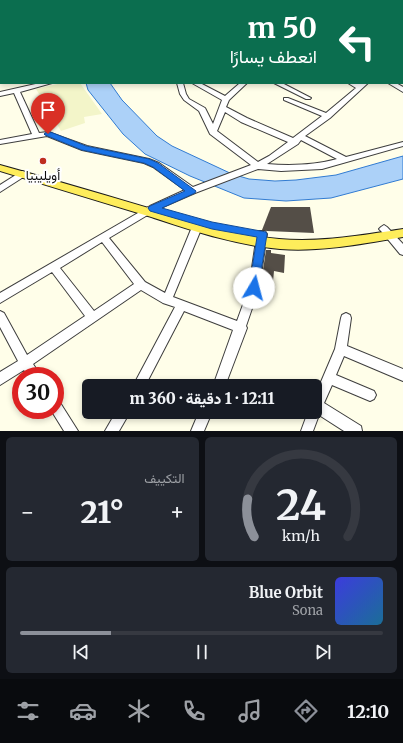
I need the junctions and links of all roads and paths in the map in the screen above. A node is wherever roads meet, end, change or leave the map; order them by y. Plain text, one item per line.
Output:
1 (43, 84) edge
2 (180, 84) edge
3 (243, 84) edge
4 (279, 84) edge
5 (393, 84) edge
6 (206, 85) edge
7 (363, 85) edge
8 (18, 88) edge
9 (403, 90) edge
10 (0, 94) edge
11 (308, 98) dead end
12 (226, 99) junction
13 (286, 99) dead end
14 (222, 107) junction
15 (327, 116) junction
16 (213, 132) junction
17 (36, 134) junction
18 (298, 140) junction
19 (0, 142) edge
20 (403, 144) edge
21 (345, 160) junction
22 (0, 162) edge
23 (258, 166) junction
24 (0, 168) edge
25 (22, 174) junction
26 (0, 189) edge
27 (192, 191) junction
28 (150, 210) junction
29 (197, 227) junction
30 (403, 227) edge
31 (386, 232) junction
32 (403, 233) edge
33 (104, 238) junction
34 (262, 238) junction
35 (403, 251) edge
36 (54, 267) junction
37 (141, 285) junction
38 (0, 298) edge
39 (167, 300) junction
40 (182, 305) junction
41 (0, 316) edge
42 (92, 317) junction
43 (346, 318) dead end
44 (241, 328) junction
45 (341, 349) junction
46 (24, 361) junction
47 (28, 367) edge
48 (403, 376) edge
49 (0, 378) edge
50 (329, 378) junction
51 (142, 379) edge
52 (221, 379) edge
53 (322, 394) edge
54 (370, 395) dead end
55 (322, 413) edge
56 (64, 419) edge
57 (119, 419) edge
58 (203, 419) edge
59 (311, 419) edge
60 (72, 431) edge
61 (111, 431) edge
62 (197, 431) edge
63 (307, 431) edge
64 (356, 431) edge

1 - 8 street
2 - 16 street
3 - 12 street
4 - 11 street
5 - 9 street
6 - 12 street
7 - 15 street
8 - 10 street
8 - 17 street
12 - 14 street
13 - 15 street
14 - 16 street
14 - 18 street
15 - 18 street
16 - 23 street
17 - 19 street
17 - 27 street
18 - 21 street
18 - 23 street
20 - 21 street
21 - 23 street
22 - 28 main road
23 - 27 street
24 - 25 main road
25 - 26 street
25 - 28 main road
27 - 28 street
28 - 29 main road
28 - 33 street
28 - 34 main road
29 - 34 main road
29 - 39 street
30 - 31 main road
31 - 32 main road
31 - 34 main road
31 - 35 street
33 - 36 street
33 - 37 street
34 - 44 street
36 - 38 street
36 - 42 street
37 - 39 street
37 - 42 street
39 - 40 street
40 - 44 street
40 - 51 street
41 - 46 street
42 - 46 street
43 - 45 street
44 - 52 street
45 - 48 street
45 - 50 street
46 - 47 street
46 - 49 street
50 - 53 street
50 - 54 street
55 - 64 street
56 - 60 street
57 - 61 street
58 - 62 street
59 - 63 street

